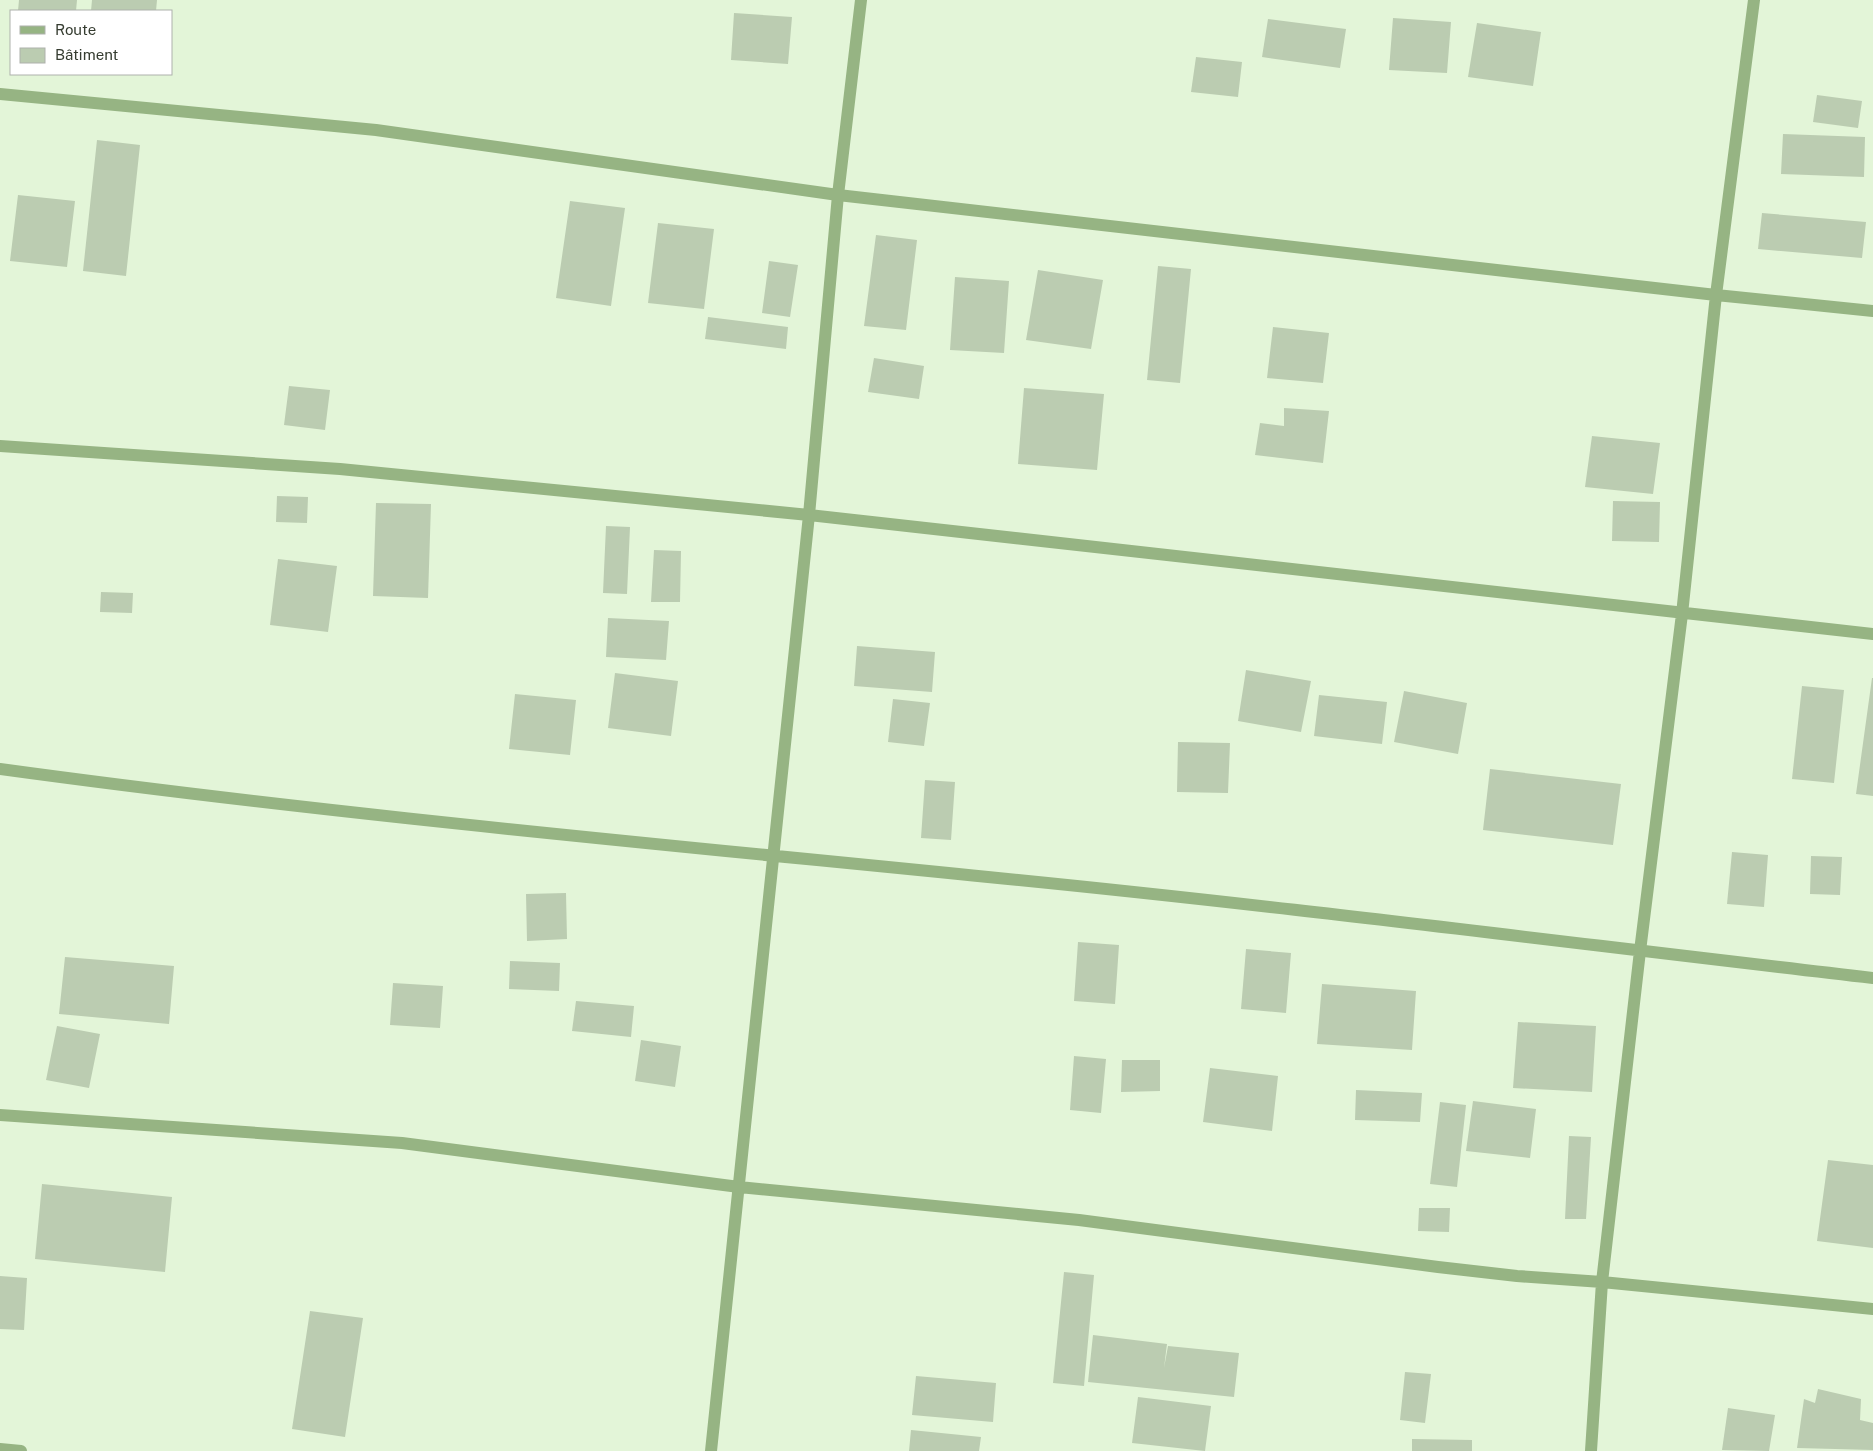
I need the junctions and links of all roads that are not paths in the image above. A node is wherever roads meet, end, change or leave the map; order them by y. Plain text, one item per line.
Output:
1 (861, 0) edge
2 (1754, 0) edge
3 (0, 94) edge
4 (838, 195) junction
5 (1716, 295) junction
6 (1873, 310) edge
7 (0, 446) edge
8 (809, 515) junction
9 (1682, 614) junction
10 (1873, 634) edge
11 (0, 769) edge
12 (773, 856) junction
13 (1640, 951) junction
14 (1873, 978) edge
15 (0, 1115) edge
16 (739, 1187) junction
17 (1602, 1282) junction
18 (1873, 1309) edge
19 (0, 1448) edge
20 (21, 1451) edge
21 (711, 1451) edge
22 (1591, 1451) edge

1 - 4 street
2 - 5 street
3 - 4 street
4 - 5 street
4 - 8 street
5 - 6 street
5 - 9 street
7 - 8 street
8 - 9 street
8 - 12 street
9 - 10 street
9 - 13 street
11 - 12 street
12 - 13 street
12 - 16 street
13 - 14 street
13 - 17 street
15 - 16 street
16 - 17 street
16 - 21 street
17 - 18 street
17 - 22 street
19 - 20 street

